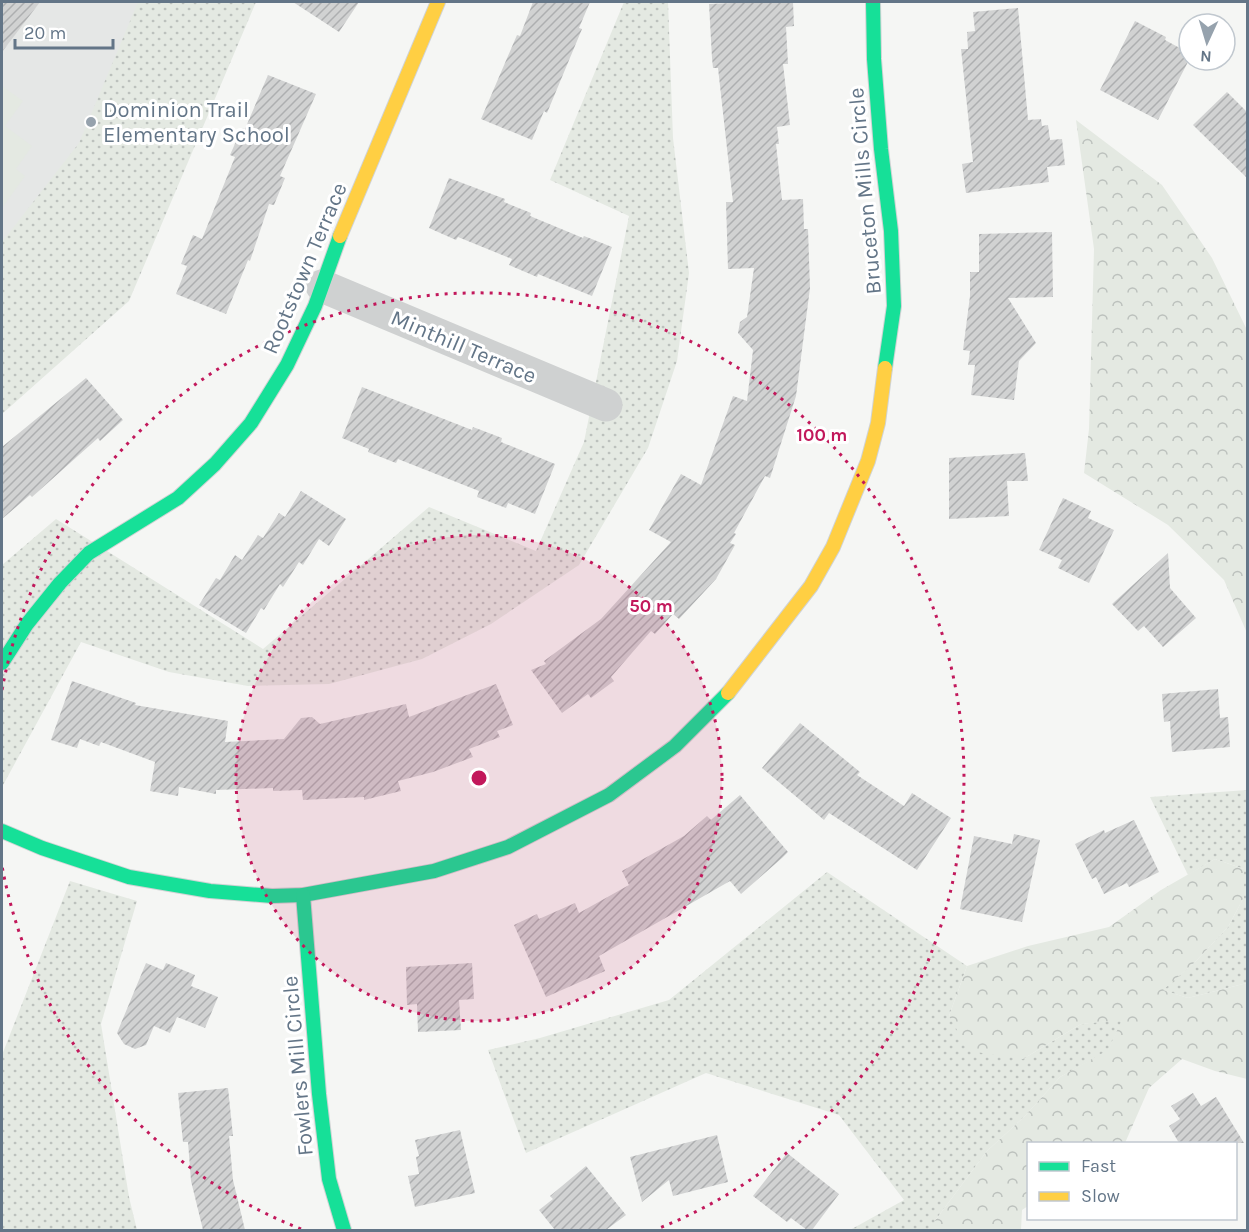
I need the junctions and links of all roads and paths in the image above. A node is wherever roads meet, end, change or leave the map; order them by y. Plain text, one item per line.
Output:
1 (438, 2) edge
2 (873, 2) edge
3 (322, 286) junction
4 (606, 405) dead end
5 (2, 663) edge
6 (2, 831) edge
7 (303, 895) junction
8 (344, 1230) edge

1 - 3 street, Rootstown Terrace
2 - 7 street, Bruceton Mills Circle
3 - 4 street, Minthill Terrace
3 - 5 street, Rootstown Terrace
6 - 7 street, Bruceton Mills Circle
7 - 8 street, Fowlers Mill Circle

